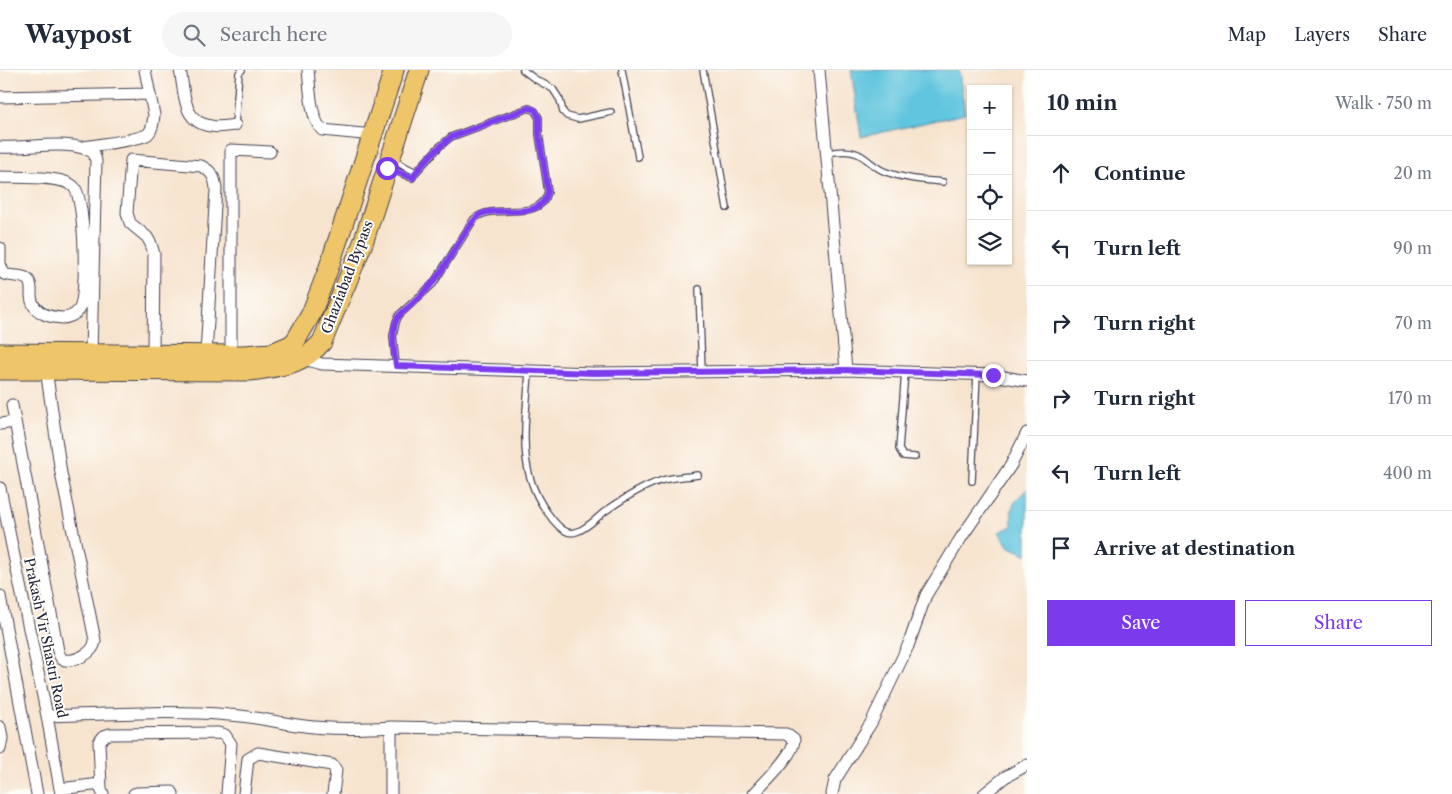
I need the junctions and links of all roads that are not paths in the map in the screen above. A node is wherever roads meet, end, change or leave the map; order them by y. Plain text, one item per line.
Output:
1 (144, 70) edge
2 (180, 70) edge
3 (242, 70) edge
4 (308, 70) edge
5 (394, 70) edge
6 (419, 70) edge
7 (523, 70) edge
8 (622, 70) edge
9 (703, 70) edge
10 (819, 70) edge
11 (150, 94) junction
12 (0, 97) edge
13 (611, 112) dead end
14 (235, 125) joint
15 (373, 135) junction
16 (83, 147) junction
17 (0, 148) edge
18 (270, 152) dead end
19 (826, 153) junction
20 (638, 156) dead end
21 (389, 163) junction
22 (416, 172) junction
23 (0, 178) edge
24 (357, 182) junction
25 (943, 182) dead end
26 (380, 189) junction
27 (727, 208) dead end
28 (348, 209) junction
29 (371, 217) junction
30 (0, 248) edge
31 (0, 264) edge
32 (698, 289) dead end
33 (0, 353) edge
34 (91, 353) junction
35 (153, 354) junction
36 (206, 354) junction
37 (231, 355) junction
38 (303, 359) junction
39 (396, 366) junction
40 (46, 369) junction
41 (0, 370) edge
42 (846, 370) junction
43 (529, 371) junction
44 (702, 372) junction
45 (905, 372) junction
46 (977, 374) junction
47 (1027, 381) edge
48 (12, 405) dead end
49 (15, 422) junction
50 (0, 424) edge
51 (1027, 433) edge
52 (915, 456) dead end
53 (698, 475) dead end
54 (972, 481) dead end
55 (0, 488) edge
56 (0, 596) edge
57 (48, 716) junction
58 (391, 727) junction
59 (0, 728) edge
60 (0, 749) edge
61 (1027, 765) edge
62 (102, 789) edge
63 (61, 792) edge
64 (37, 794) edge
65 (134, 794) edge
66 (173, 794) edge
67 (227, 794) edge
68 (244, 794) edge
69 (333, 794) edge
70 (391, 794) edge
71 (754, 794) edge
72 (832, 794) edge
73 (984, 794) edge

1 - 11 street
2 - 14 street
3 - 14 lane
4 - 15 street
5 - 15 highway, Ghaziabad Bypass
6 - 21 highway, Ghaziabad Bypass
7 - 13 lane
8 - 20 lane
9 - 27 lane
10 - 19 street
11 - 12 street
11 - 16 street
15 - 24 highway, Ghaziabad Bypass
16 - 17 street
16 - 34 street
18 - 37 street
19 - 25 lane
19 - 42 street
21 - 22 lane
21 - 22 lane
21 - 26 highway, Ghaziabad Bypass
22 - 39 lane
23 - 31 street
24 - 26 highway
24 - 28 highway, Ghaziabad Bypass
26 - 29 highway, Ghaziabad Bypass
28 - 29 highway
28 - 37 highway, Ghaziabad Bypass
29 - 38 highway, Ghaziabad Bypass
30 - 31 street
32 - 44 lane
33 - 34 highway, Ghaziabad Bypass
34 - 35 highway, Ghaziabad Bypass
35 - 36 highway, Ghaziabad Bypass
35 - 36 street
36 - 37 highway, Ghaziabad Bypass
38 - 39 street
38 - 40 highway, Ghaziabad Bypass
39 - 43 street
40 - 41 highway, Ghaziabad Bypass
40 - 49 street
42 - 44 street
42 - 45 street
43 - 44 street
43 - 53 lane
45 - 46 street
45 - 52 lane
46 - 47 street
46 - 54 lane
48 - 49 street
49 - 50 street
51 - 72 street
55 - 57 street, Prakash Vir Shastri Road
56 - 64 street
57 - 58 street
57 - 63 street, Prakash Vir Shastri Road
58 - 70 street
58 - 71 street
59 - 60 street
61 - 73 street
62 - 63 street
62 - 67 street
65 - 66 street
68 - 69 street

